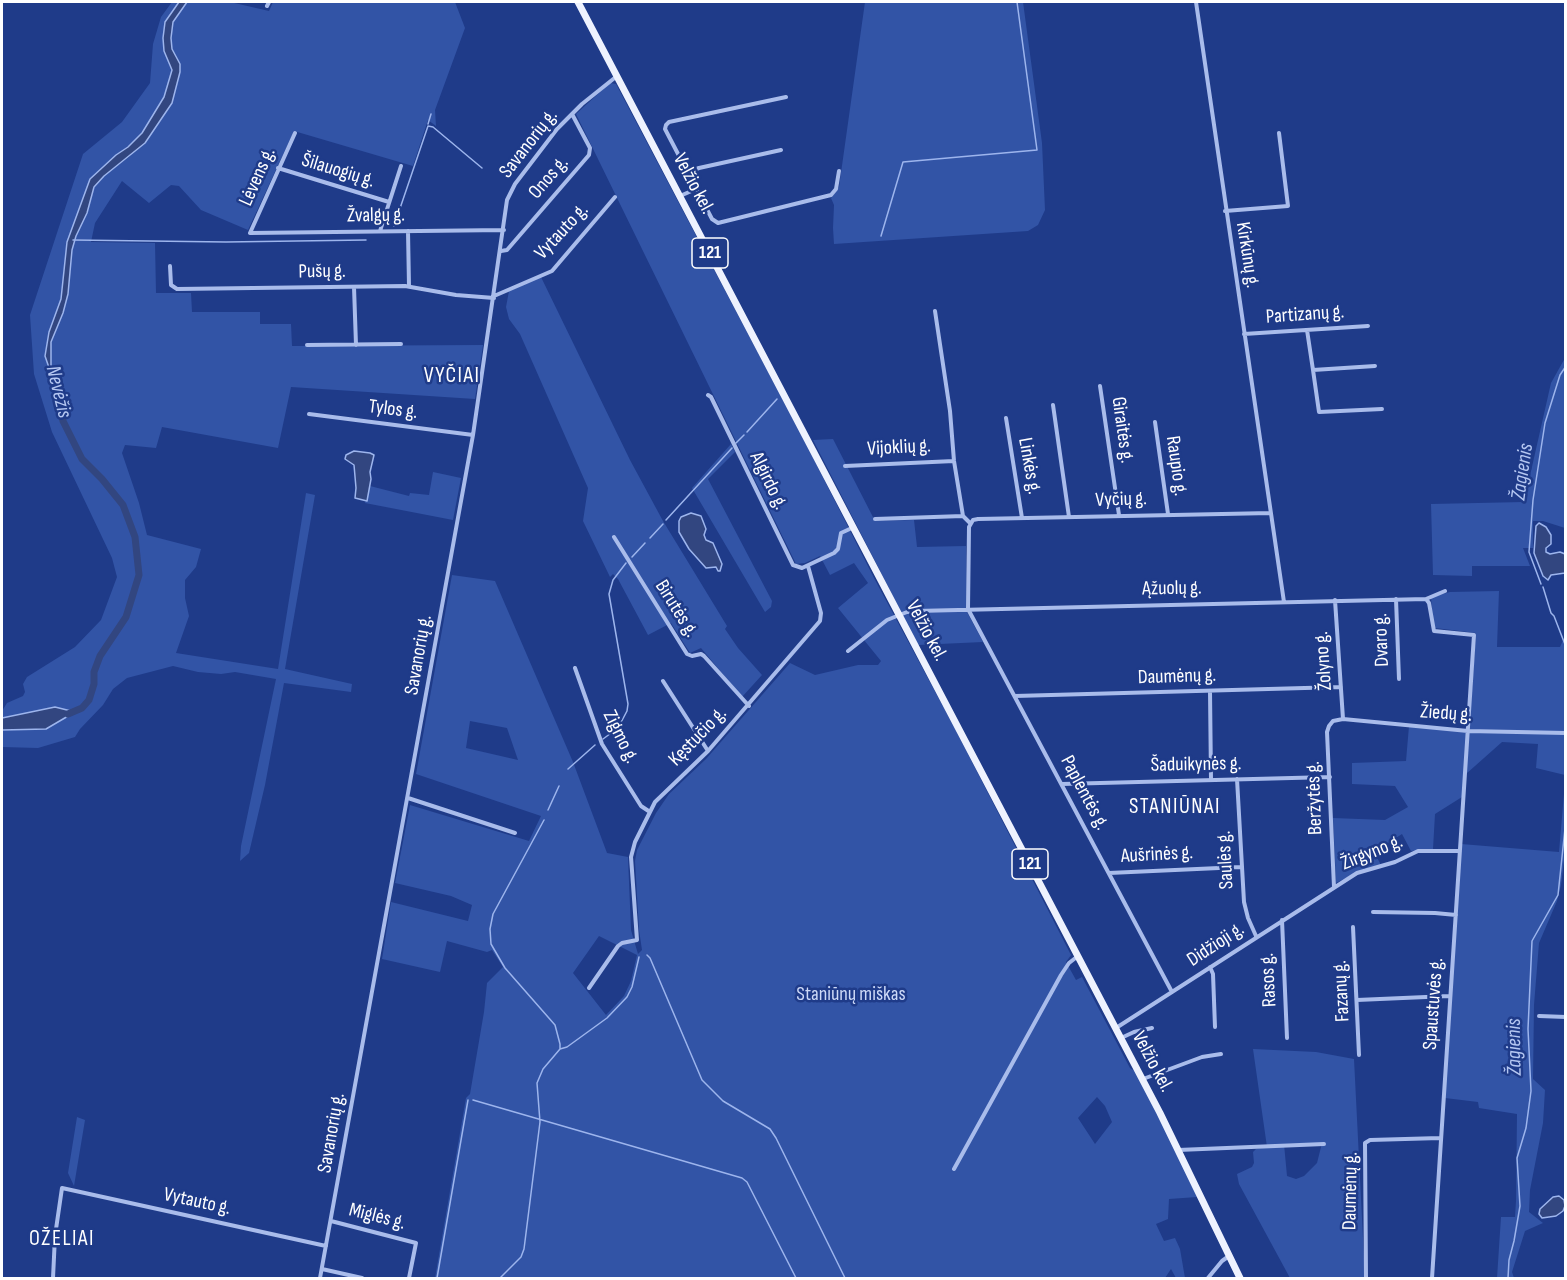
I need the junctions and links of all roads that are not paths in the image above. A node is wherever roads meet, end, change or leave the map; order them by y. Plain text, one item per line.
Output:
1 (578, 2) edge
2 (1196, 2) edge
3 (617, 76) junction
4 (786, 97) dead end
5 (572, 114) junction
6 (295, 133) dead end
7 (1279, 133) dead end
8 (781, 150) dead end
9 (401, 166) dead end
10 (278, 168) junction
11 (839, 171) dead end
12 (688, 172) junction
13 (696, 189) junction
14 (680, 196) junction
15 (615, 197) dead end
16 (389, 202) junction
17 (1225, 212) junction
18 (504, 230) junction
19 (380, 231) junction
20 (408, 231) junction
21 (250, 233) joint
22 (501, 251) junction
23 (170, 266) dead end
24 (409, 286) junction
25 (354, 287) junction
26 (494, 297) junction
27 (935, 311) dead end
28 (1368, 326) dead end
29 (1307, 330) junction
30 (1244, 334) junction
31 (401, 344) dead end
32 (307, 345) dead end
33 (356, 345) junction
34 (1375, 366) dead end
35 (1313, 370) junction
36 (1100, 386) dead end
37 (708, 395) dead end
38 (1053, 405) dead end
39 (1382, 409) dead end
40 (309, 414) dead end
41 (1005, 418) dead end
42 (1155, 422) dead end
43 (473, 435) junction
44 (954, 461) junction
45 (845, 466) dead end
46 (1271, 513) junction
47 (1168, 514) junction
48 (1119, 515) junction
49 (963, 516) junction
50 (1070, 517) junction
51 (1022, 518) junction
52 (875, 519) dead end
53 (970, 523) junction
54 (854, 527) junction
55 (615, 537) dead end
56 (808, 566) junction
57 (1445, 591) dead end
58 (1396, 599) junction
59 (1426, 599) junction
60 (1335, 600) junction
61 (1284, 602) junction
62 (968, 609) junction
63 (899, 615) junction
64 (848, 651) dead end
65 (575, 668) dead end
66 (1399, 679) dead end
67 (663, 681) dead end
68 (1341, 687) junction
69 (1210, 690) junction
70 (1014, 696) junction
71 (748, 706) junction
72 (1343, 719) junction
73 (1468, 731) junction
74 (1566, 733) edge
75 (708, 750) junction
76 (1329, 777) junction
77 (1237, 779) junction
78 (1211, 780) junction
79 (1062, 784) junction
80 (408, 798) junction
81 (650, 812) junction
82 (515, 832) dead end
83 (1460, 851) junction
84 (1241, 867) junction
85 (1109, 873) junction
86 (1334, 887) junction
87 (1373, 912) dead end
88 (1456, 915) junction
89 (1282, 920) junction
90 (1353, 927) dead end
91 (1256, 936) junction
92 (1078, 956) junction
93 (1210, 967) junction
94 (590, 988) dead end
95 (1172, 992) junction
96 (1449, 996) junction
97 (1357, 1000) junction
98 (1539, 1016) dead end
99 (1566, 1017) edge
100 (1215, 1027) dead end
101 (1116, 1028) junction
102 (1152, 1028) dead end
103 (1121, 1038) junction
104 (1287, 1038) dead end
105 (1221, 1054) dead end
106 (1359, 1055) dead end
107 (1143, 1079) junction
108 (1441, 1138) junction
109 (1324, 1144) dead end
110 (1178, 1150) junction
111 (954, 1169) dead end
112 (331, 1221) junction
113 (326, 1246) junction
114 (1229, 1256) junction
115 (322, 1269) junction
116 (53, 1278) edge
117 (320, 1278) edge
118 (362, 1278) edge
119 (410, 1278) edge
120 (1208, 1278) edge
121 (1240, 1278) edge
122 (1366, 1278) edge
123 (1432, 1278) edge

1 - 3 main road, Velžio kel. / 121
2 - 17 street, Kirkūnų g.
3 - 5 street, Savanorių g.
3 - 14 main road, Velžio kel. / 121
4 - 12 street
5 - 18 street, Savanorių g.
5 - 22 street, Onos g.
6 - 10 street, Lėvens g.
7 - 17 street
8 - 12 street
9 - 16 street
10 - 16 street, Šilauogių g.
10 - 21 street, Lėvens g.
11 - 13 street
12 - 13 street
13 - 14 street
14 - 54 main road, Velžio kel. / 121
15 - 26 street, Vytauto g.
16 - 19 street
17 - 30 street, Kirkūnų g.
18 - 20 street, Žvalgų g.
18 - 22 street, Savanorių g.
19 - 20 street, Žvalgų g.
19 - 21 street, Žvalgų g.
20 - 24 street
22 - 26 street, Savanorių g.
23 - 25 street, Pušų g.
24 - 25 street, Pušų g.
24 - 26 street, Pušų g.
25 - 33 street
26 - 43 street, Savanorių g.
27 - 44 street
28 - 29 street, Partizanų g.
29 - 30 street, Partizanų g.
29 - 35 street
30 - 46 street, Kirkūnų g.
31 - 33 street
32 - 33 street
34 - 35 street
35 - 39 street
36 - 48 street, Giraitės g.
37 - 56 street, Algirdo g.
38 - 50 street
40 - 43 street, Tylos g.
41 - 51 street, Linkės g.
42 - 47 street, Raupio g.
43 - 80 street, Savanorių g.
44 - 45 street, Vijoklių g.
44 - 49 street
46 - 47 street, Vyčių g.
46 - 61 street
47 - 48 street, Vyčių g.
48 - 50 street, Vyčių g.
49 - 52 street
49 - 53 street
50 - 51 street, Vyčių g.
51 - 53 street, Vyčių g.
53 - 62 street
54 - 56 street
54 - 63 main road, Velžio kel. / 121
55 - 71 street, Birutės g.
56 - 71 street, Kęstučio g.
57 - 59 street, Ąžuolų g.
58 - 59 street, Ąžuolų g.
58 - 60 street, Ąžuolų g.
58 - 66 street, Dvaro g.
59 - 73 street, Spaustuvės g.
60 - 61 street, Ąžuolų g.
60 - 68 street, Žolyno g.
61 - 62 street, Ąžuolų g.
62 - 63 street, Ąžuolų g.
62 - 70 street, Paplentės g.
63 - 64 street
63 - 92 main road, Velžio kel. / 121
65 - 81 street, Zigmo g.
67 - 75 street
68 - 69 street, Daumėnų g.
68 - 72 street, Žolyno g.
69 - 70 street, Daumėnų g.
69 - 78 street
70 - 79 street, Paplentės g.
71 - 75 street, Kęstučio g.
72 - 73 street, Žiedų g.
72 - 76 street, Beržytės g.
73 - 74 street, Žiedų g.
73 - 83 street, Spaustuvės g.
75 - 81 street, Kęstučio g.
76 - 77 street, Šaduikynės g.
76 - 86 street, Beržytės g.
77 - 78 street, Šaduikynės g.
77 - 84 street, Saulės g.
78 - 79 street, Šaduikynės g.
79 - 85 street, Paplentės g.
80 - 82 street
80 - 112 street, Savanorių g.
81 - 94 street, Kęstučio g.
83 - 86 street, Žirgyno g.
83 - 88 street, Spaustuvės g.
84 - 85 street, Aušrinės g.
84 - 91 street, Saulės g.
85 - 95 street, Paplentės g.
86 - 89 street, Didžioji g.
87 - 88 street
88 - 96 street, Spaustuvės g.
89 - 91 street, Didžioji g.
89 - 104 street, Rasos g.
90 - 97 street, Fazanų g.
91 - 93 street, Didžioji g.
92 - 101 main road, Velžio kel. / 121
92 - 111 street
93 - 95 street, Didžioji g.
93 - 100 street
95 - 101 street, Didžioji g.
96 - 97 street
96 - 108 street, Spaustuvės g.
97 - 106 street, Fazanų g.
98 - 99 street
101 - 103 main road, Velžio kel. / 121
102 - 103 street
103 - 107 main road, Velžio kel. / 121
105 - 107 street
107 - 110 main road, Velžio kel. / 121
108 - 122 street, Daumėnų g.
108 - 123 street, Spaustuvės g.
109 - 110 street
110 - 114 main road, Velžio kel. / 121
112 - 113 street, Savanorių g.
112 - 119 street, Miglės g.
113 - 115 street, Savanorių g.
113 - 116 street, Vytauto g.
114 - 120 street
114 - 121 main road, Velžio kel. / 121
115 - 117 street, Savanorių g.
115 - 118 street

